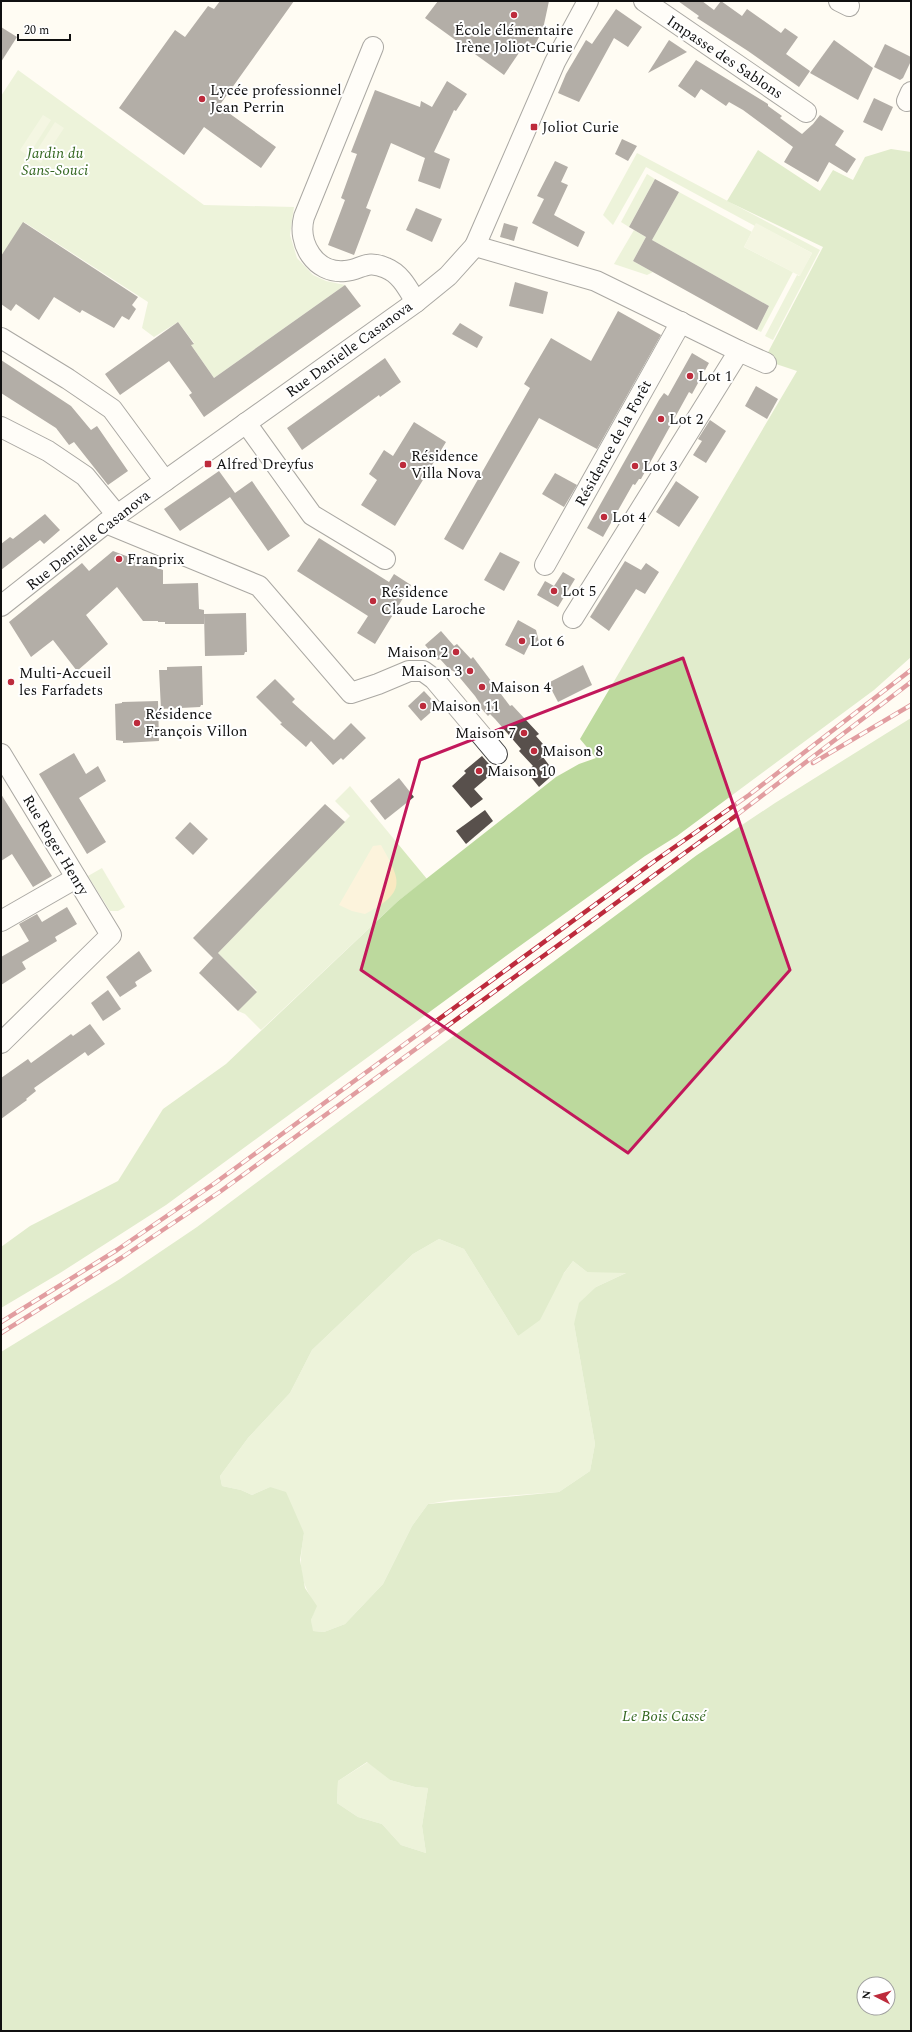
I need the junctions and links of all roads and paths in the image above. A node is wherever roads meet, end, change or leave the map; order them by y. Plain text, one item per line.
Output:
1 (588, 1) edge
2 (644, 1) edge
3 (373, 47) dead end
4 (806, 112) dead end
5 (475, 246) junction
6 (416, 302) junction
7 (681, 322) junction
8 (1, 338) edge
9 (739, 351) junction
10 (766, 363) dead end
11 (246, 423) junction
12 (1, 427) edge
13 (165, 481) junction
14 (111, 519) junction
15 (385, 559) dead end
16 (545, 565) dead end
17 (1, 606) edge
18 (573, 618) dead end
19 (497, 754) dead end
20 (4, 767) edge
21 (76, 878) junction
22 (1, 922) edge
23 (1, 1043) edge

1 - 5 street, Rue Danielle Casanova
2 - 4 street, Impasse des Sablons
3 - 6 street
5 - 6 street, Rue Danielle Casanova
5 - 7 street
6 - 11 street, Rue Danielle Casanova
7 - 9 street
7 - 16 street, Résidence de la Forêt
8 - 13 street
9 - 10 street
9 - 18 street
11 - 13 street, Rue Danielle Casanova
11 - 15 street
12 - 14 street
13 - 14 street, Rue Danielle Casanova
14 - 17 street, Rue Danielle Casanova
14 - 19 street
20 - 21 street, Rue Roger Henry
21 - 22 street
21 - 23 street, Rue Roger Henry

